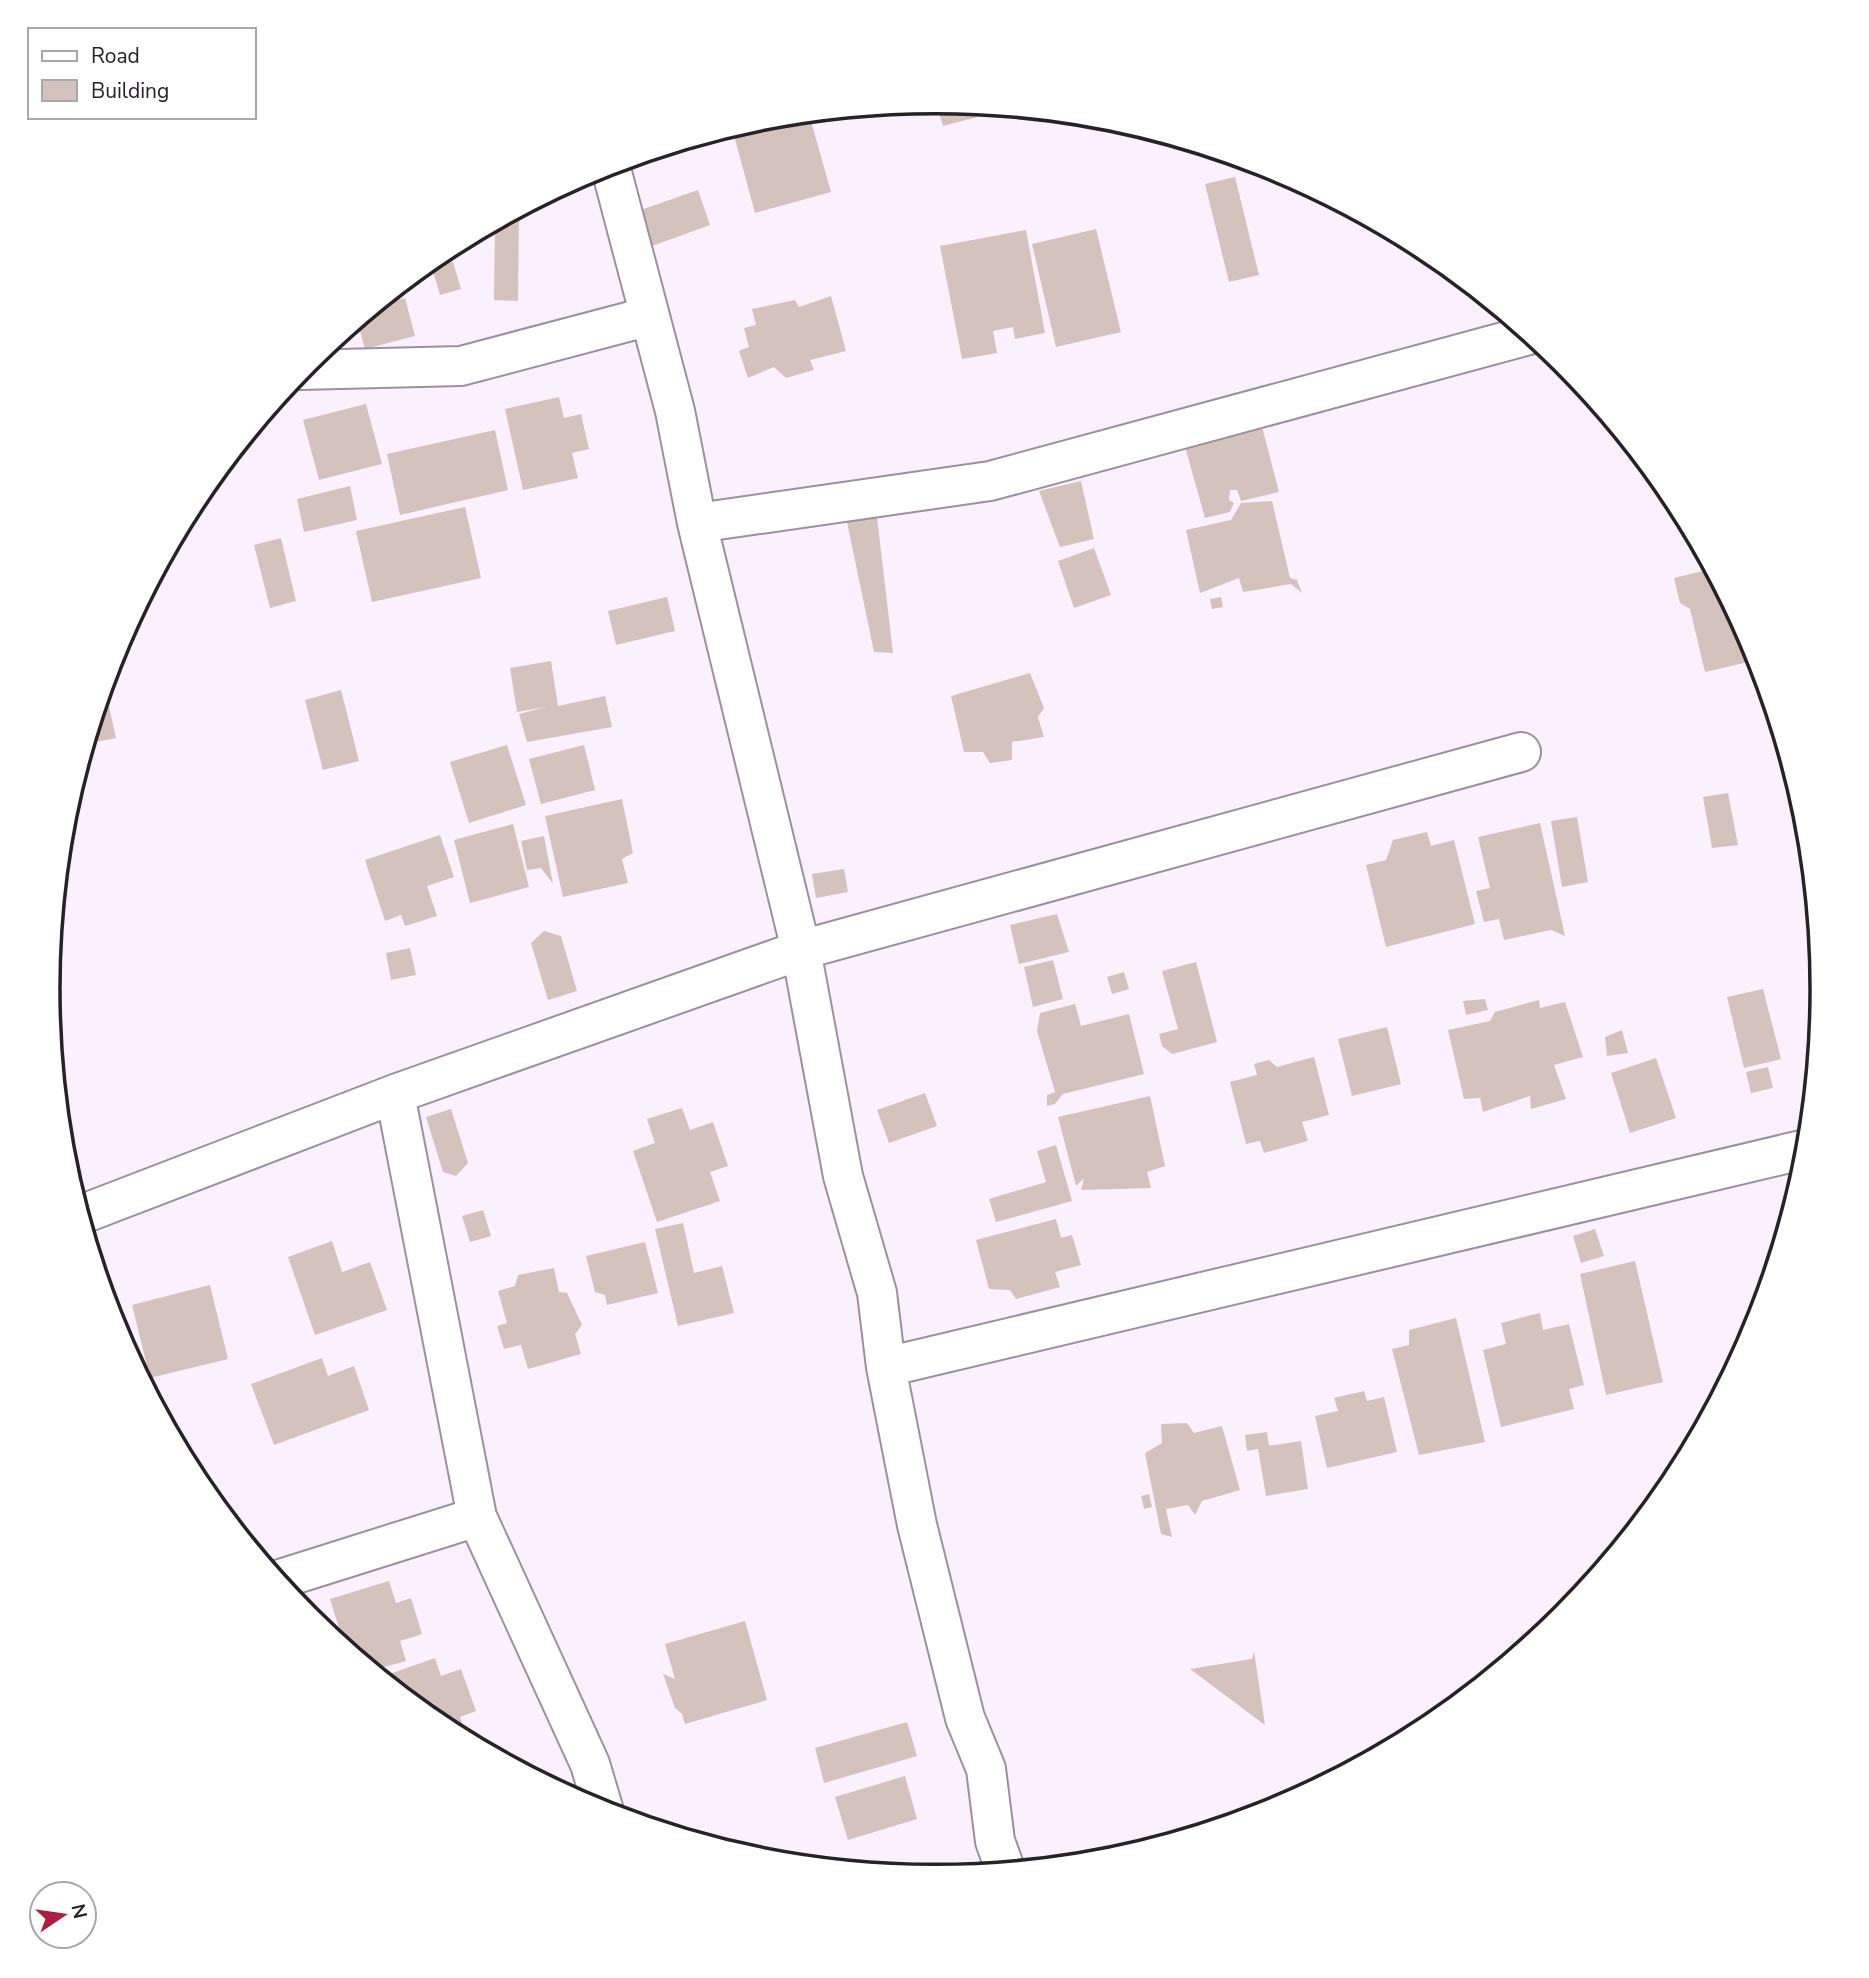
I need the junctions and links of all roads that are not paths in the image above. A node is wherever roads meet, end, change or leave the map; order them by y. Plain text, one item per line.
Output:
1 (613, 176) edge
2 (650, 316) junction
3 (1518, 338) edge
4 (316, 370) edge
5 (697, 523) junction
6 (1521, 752) dead end
7 (801, 950) junction
8 (395, 1094) junction
9 (1794, 1152) edge
10 (88, 1212) edge
11 (886, 1367) junction
12 (477, 1517) junction
13 (287, 1577) edge
14 (600, 1797) edge
15 (1002, 1861) edge

1 - 2 street
2 - 4 street
2 - 5 street
3 - 5 street
5 - 7 street
6 - 7 street
7 - 8 street
7 - 11 street
8 - 10 street
8 - 12 street
9 - 11 street
11 - 15 street
12 - 13 street
12 - 14 street

